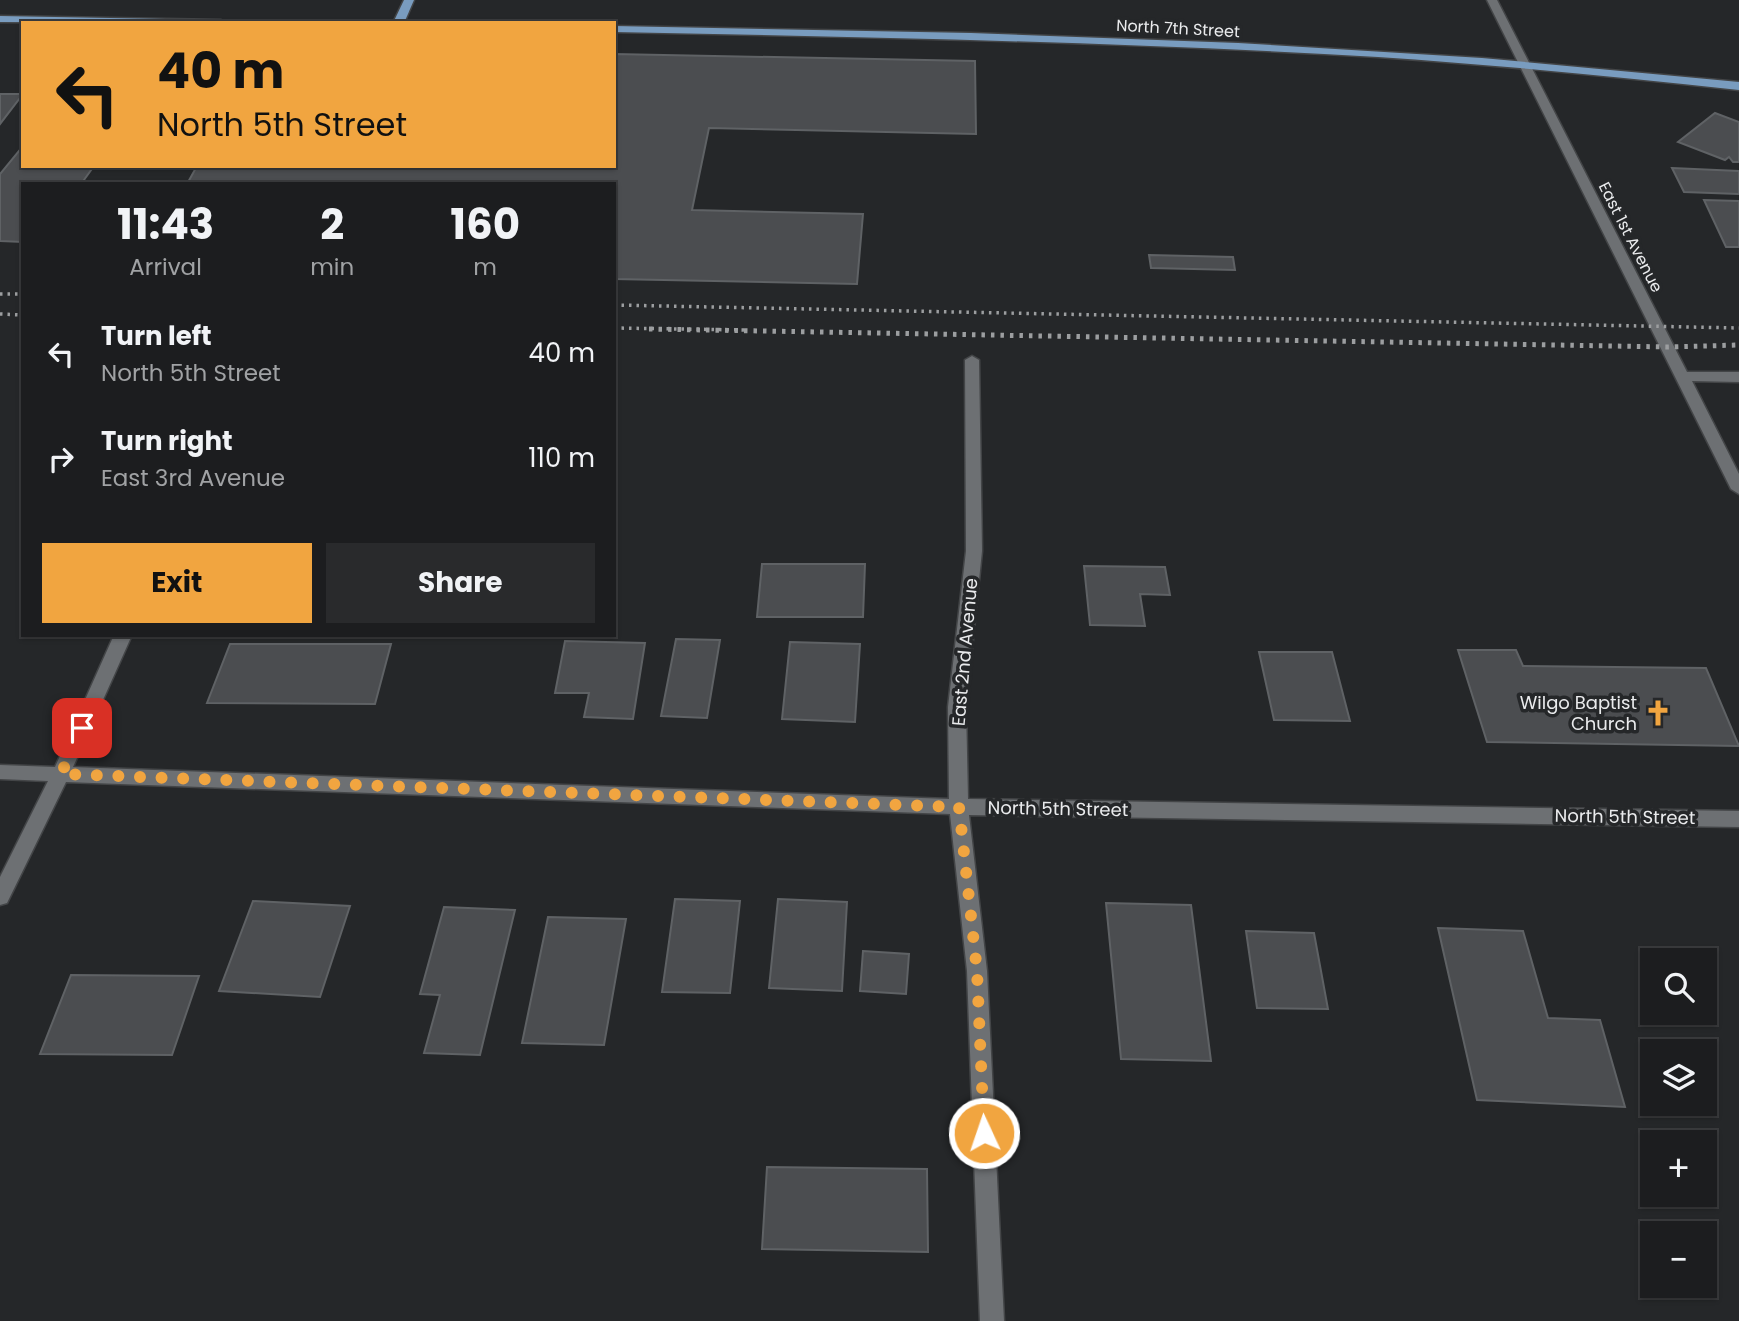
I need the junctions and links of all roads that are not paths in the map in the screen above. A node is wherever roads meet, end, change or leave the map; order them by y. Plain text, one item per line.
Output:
1 (409, 0) edge
2 (1492, 0) edge
3 (0, 19) edge
4 (110, 21) edge
5 (399, 21) edge
6 (616, 29) edge
7 (1526, 65) junction
8 (1739, 86) edge
9 (972, 360) dead end
10 (1683, 376) junction
11 (1739, 377) edge
12 (1739, 489) edge
13 (122, 637) edge
14 (0, 772) edge
15 (61, 774) junction
16 (959, 807) junction
17 (1739, 819) edge
18 (0, 897) edge
19 (992, 1321) edge

1 - 5 main road
2 - 7 street, East 1st Avenue
3 - 4 main road
6 - 7 main road, North 7th Street
7 - 8 main road, North 7th Street
7 - 10 street, East 1st Avenue
9 - 16 street, East 2nd Avenue
10 - 11 street
10 - 12 street, East 1st Avenue
13 - 15 street
14 - 15 street, North 5th Street
15 - 16 street, North 5th Street
15 - 18 street
16 - 17 street, North 5th Street
16 - 19 street, East 2nd Avenue

